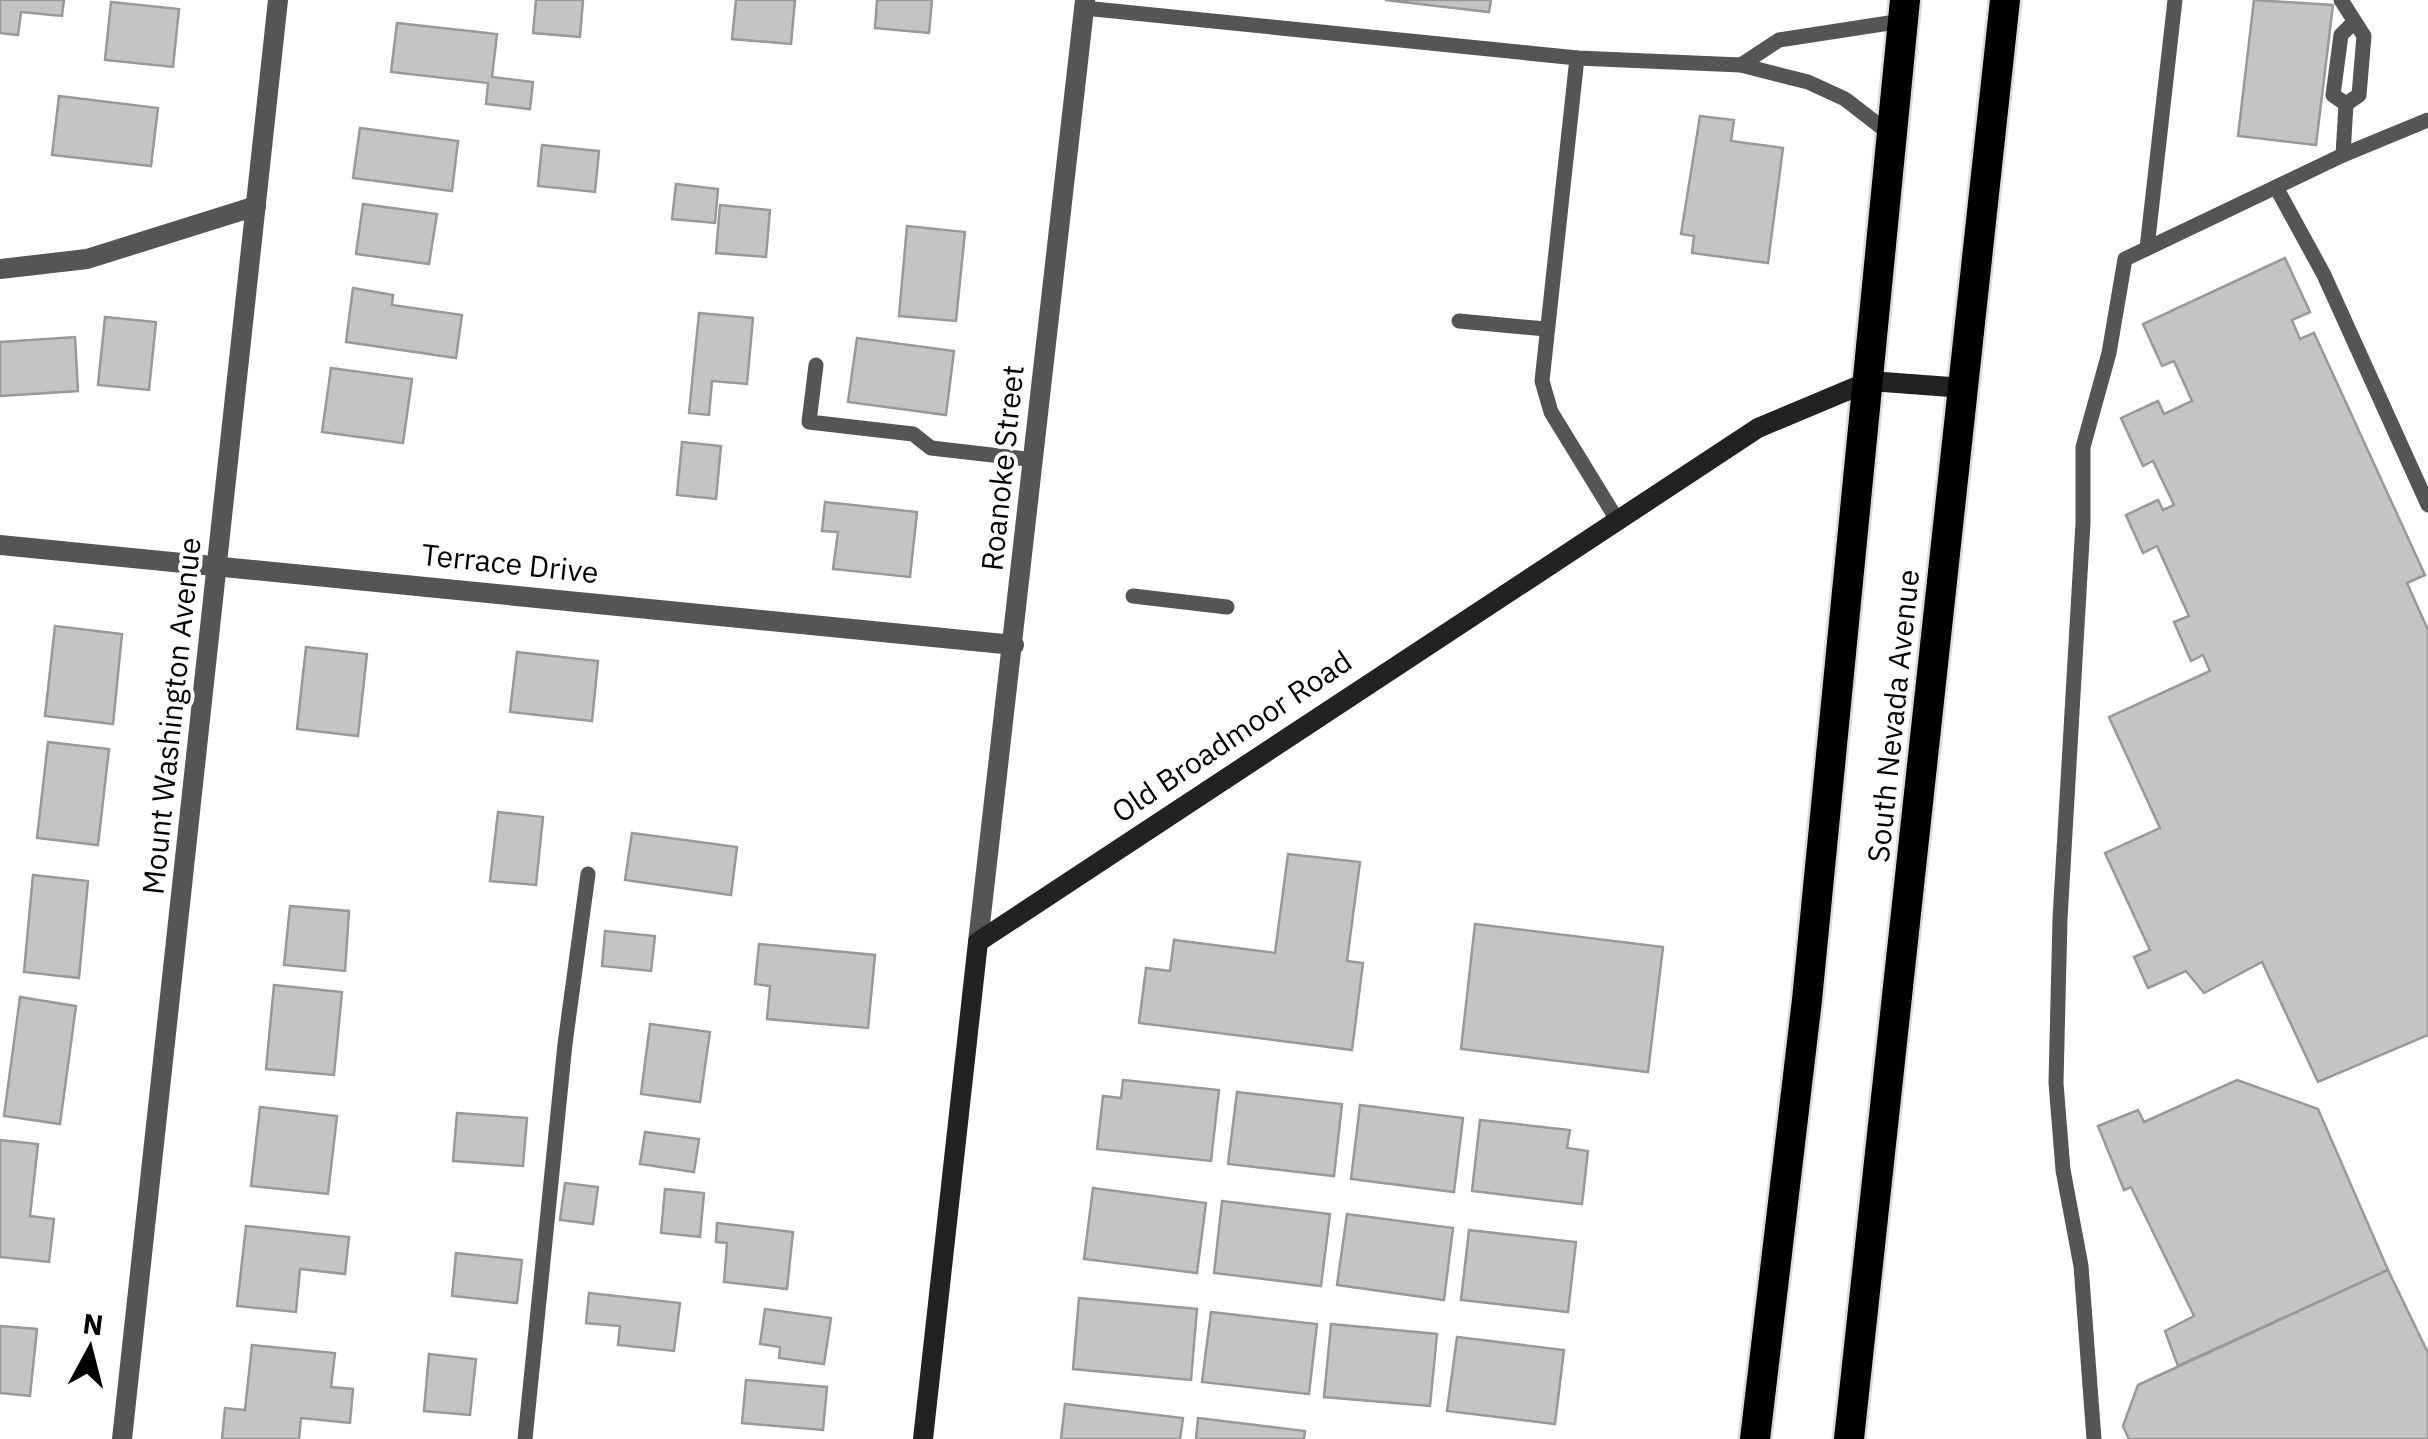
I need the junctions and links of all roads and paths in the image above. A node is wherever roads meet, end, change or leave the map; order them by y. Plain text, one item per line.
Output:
1 (278, 0) edge
2 (2004, 0) edge
3 (2175, 0) edge
4 (2340, 0) edge
5 (1085, 4) edge
6 (1903, 7) edge
7 (2353, 23) junction
8 (1577, 58) junction
9 (1741, 65) junction
10 (2346, 104) junction
11 (2428, 120) edge
12 (1894, 138) junction
13 (2343, 155) junction
14 (2278, 189) junction
15 (256, 206) junction
16 (2147, 248) junction
17 (0, 269) edge
18 (1459, 321) dead end
19 (1546, 329) junction
20 (816, 365) dead end
21 (1870, 381) junction
22 (1964, 388) junction
23 (2428, 456) edge
24 (1035, 460) junction
25 (2410, 464) junction
26 (2428, 505) edge
27 (1616, 518) junction
28 (0, 545) edge
29 (219, 565) junction
30 (1132, 596) dead end
31 (1226, 607) dead end
32 (1014, 645) junction
33 (588, 874) dead end
34 (978, 942) junction
35 (122, 1439) edge
36 (524, 1439) edge
37 (923, 1439) edge
38 (1755, 1439) edge
39 (1849, 1439) edge
40 (2094, 1439) edge

1 - 15 street, Mount Washington Avenue
2 - 22 highway, South Nevada Avenue
3 - 16 lane
4 - 7 lane
5 - 8 lane
5 - 24 street, Roanoke Street
6 - 9 lane
6 - 12 highway, South Nevada Avenue
7 - 10 lane
7 - 10 lane
8 - 9 lane
8 - 19 lane
9 - 12 lane
10 - 13 lane
11 - 13 lane
12 - 21 highway, South Nevada Avenue
13 - 14 lane
14 - 16 lane
14 - 25 lane
15 - 17 street
15 - 29 street, Mount Washington Avenue
16 - 40 lane
18 - 19 lane
19 - 27 lane
20 - 24 lane
21 - 22 street, Old Broadmoor Road
21 - 27 street, Old Broadmoor Road
21 - 38 highway, South Nevada Avenue
22 - 39 highway, South Nevada Avenue
23 - 25 lane
24 - 32 street, Roanoke Street
25 - 26 lane
27 - 34 street, Old Broadmoor Road
28 - 29 street, Terrace Drive
29 - 32 street, Terrace Drive
29 - 35 street, Mount Washington Avenue
30 - 31 lane
32 - 34 street, Roanoke Street
33 - 36 lane
34 - 37 street

